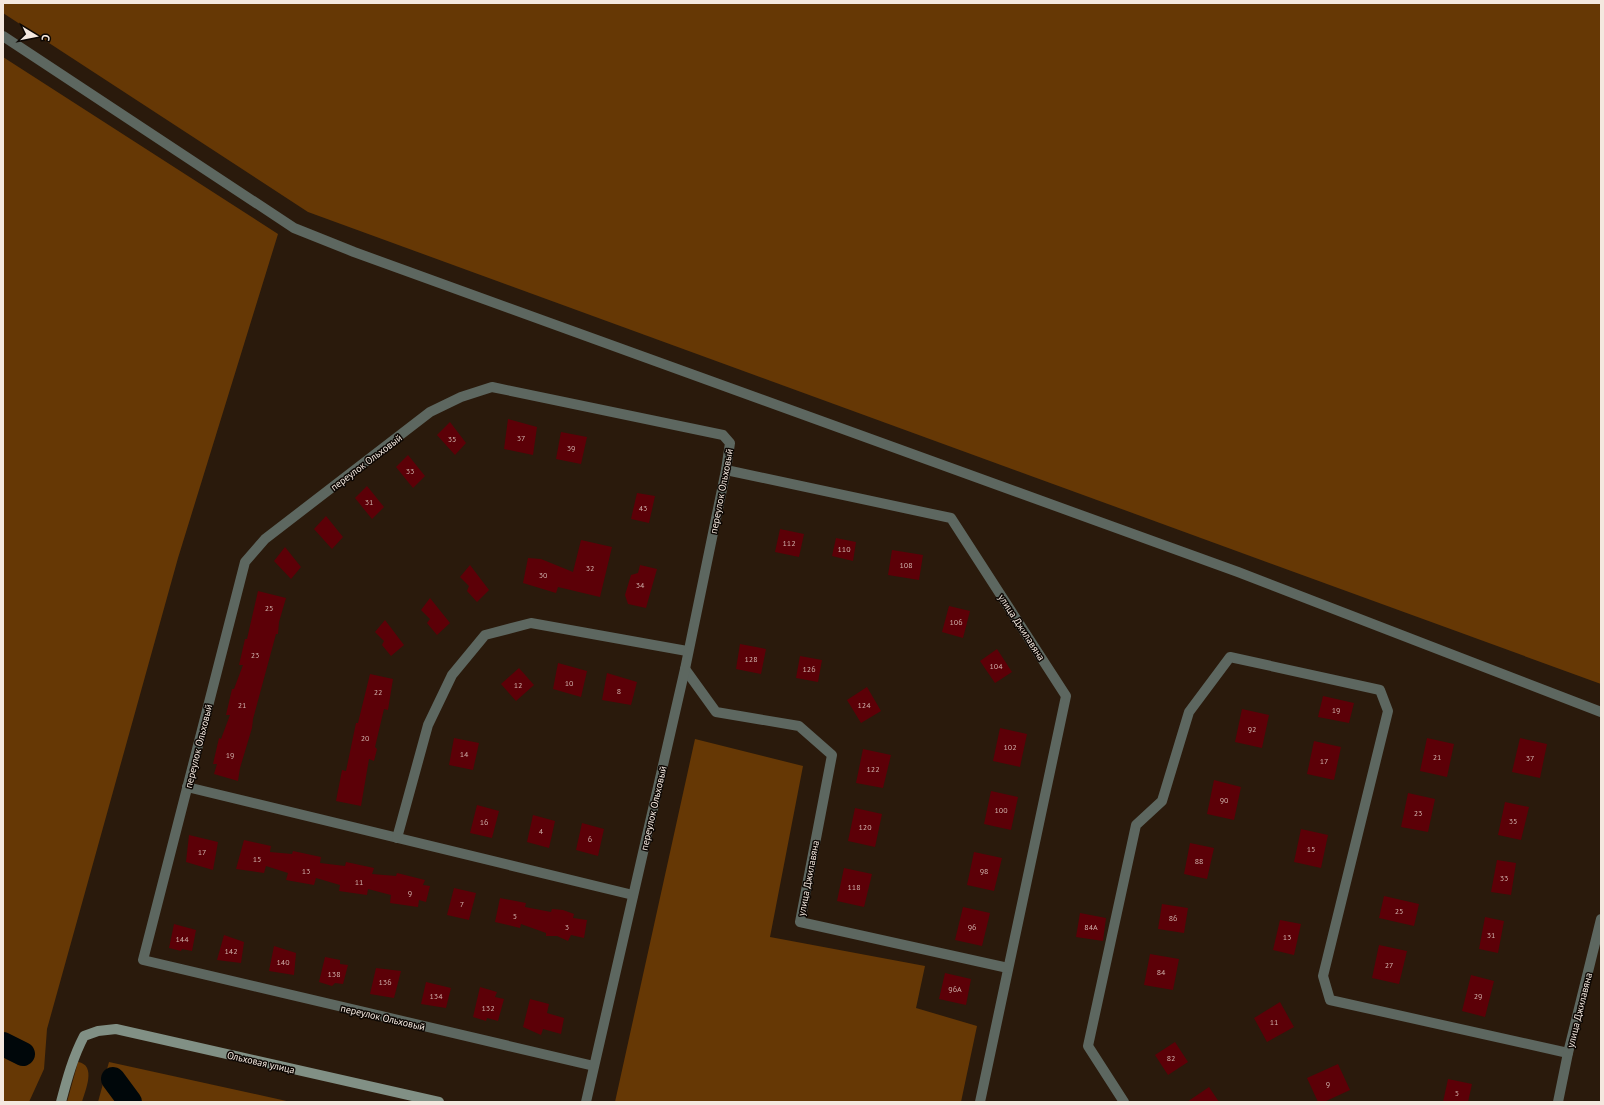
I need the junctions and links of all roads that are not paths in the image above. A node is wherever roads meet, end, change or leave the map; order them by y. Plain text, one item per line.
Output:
1 (3, 36) edge
2 (726, 470) junction
3 (687, 651) junction
4 (685, 668) junction
5 (1601, 712) edge
6 (187, 787) junction
7 (397, 838) junction
8 (633, 895) junction
9 (1601, 919) edge
10 (1008, 968) junction
11 (1568, 1053) junction
12 (594, 1066) junction
13 (61, 1102) edge
14 (439, 1102) edge
15 (586, 1102) edge
16 (980, 1102) edge
17 (1124, 1102) edge
18 (1558, 1102) edge

1 - 5 street
2 - 3 street, переулок Ольховый
2 - 6 street, переулок Ольховый
2 - 10 street, улица Джилавяна
3 - 4 street, переулок Ольховый
3 - 7 street
4 - 8 street, переулок Ольховый
4 - 10 street, улица Джилавяна
6 - 7 street
6 - 12 street, переулок Ольховый
7 - 8 street
8 - 12 street, переулок Ольховый
9 - 11 street, улица Джилавяна
10 - 16 street, улица Джилавяна
11 - 17 street
11 - 18 street, улица Джилавяна
12 - 15 street, переулок Ольховый
13 - 14 main road, Ольховая улица

